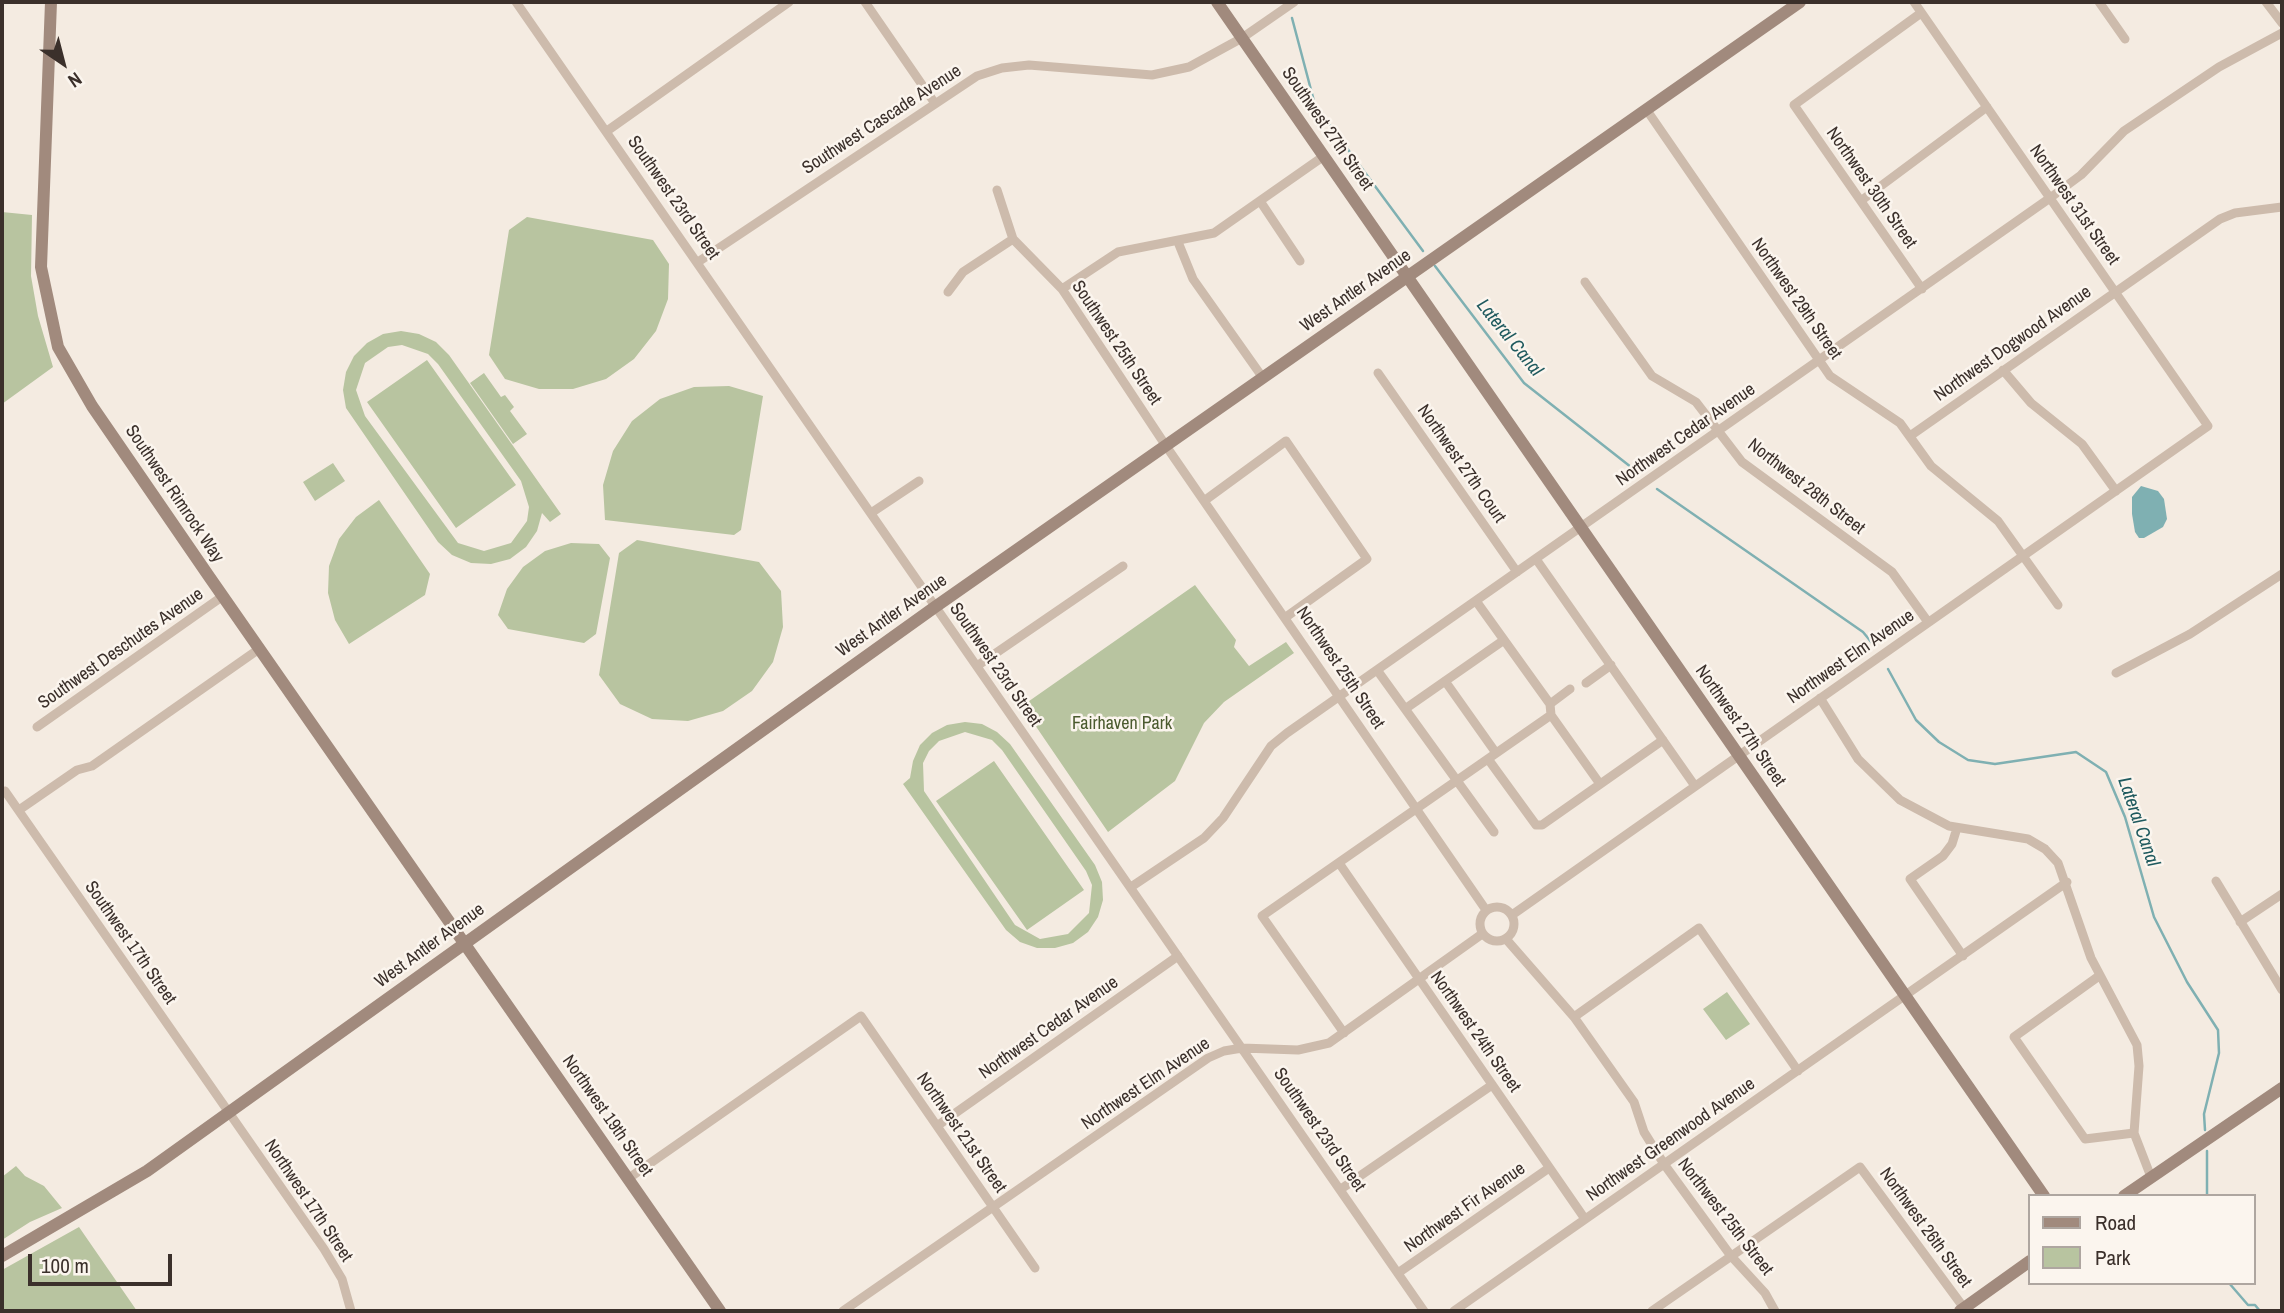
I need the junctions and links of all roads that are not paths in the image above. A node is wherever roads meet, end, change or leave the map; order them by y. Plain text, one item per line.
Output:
1 (51, 2) edge
2 (516, 2) edge
3 (789, 2) edge
4 (865, 2) edge
5 (1217, 2) edge
6 (1294, 2) edge
7 (1800, 2) edge
8 (1914, 2) edge
9 (2099, 2) edge
10 (2266, 2) edge
11 (1921, 13) junction
12 (2282, 23) edge
13 (2282, 33) edge
14 (1242, 38) junction
15 (2125, 39) dead end
16 (934, 102) junction
17 (1987, 107) junction
18 (1646, 109) junction
19 (607, 131) junction
20 (1324, 156) junction
21 (997, 190) dead end
22 (2050, 198) junction
23 (1862, 200) junction
24 (1260, 201) junction
25 (2282, 207) edge
26 (1013, 239) junction
27 (1178, 242) junction
28 (1300, 261) dead end
29 (698, 262) junction
30 (1408, 277) junction
31 (1585, 282) dead end
32 (1062, 289) junction
33 (1922, 289) junction
34 (948, 292) dead end
35 (2115, 292) junction
36 (1819, 360) junction
37 (2003, 370) junction
38 (1378, 373) dead end
39 (1263, 378) junction
40 (2208, 426) joint
41 (1719, 431) junction
42 (1910, 436) junction
43 (1166, 446) junction
44 (919, 481) dead end
45 (2116, 491) junction
46 (1204, 501) junction
47 (871, 513) junction
48 (1582, 528) junction
49 (2022, 557) junction
50 (1536, 559) junction
51 (1123, 566) dead end
52 (1517, 572) junction
53 (2282, 574) edge
54 (223, 596) junction
55 (1476, 601) junction
56 (2058, 605) dead end
57 (935, 607) junction
58 (1286, 617) junction
59 (1928, 622) junction
60 (1504, 639) junction
61 (260, 649) junction
62 (1611, 665) junction
63 (977, 666) junction
64 (1377, 670) junction
65 (2116, 673) dead end
66 (1445, 681) junction
67 (1586, 683) dead end
68 (1570, 689) dead end
69 (1340, 696) junction
70 (1820, 698) junction
71 (1550, 704) junction
72 (1405, 709) junction
73 (1551, 715) junction
74 (37, 727) dead end
75 (1663, 740) junction
76 (1739, 755) junction
77 (1492, 756) junction
78 (1457, 781) junction
79 (1600, 784) junction
80 (1695, 786) junction
81 (5, 791) dead end
82 (1417, 809) junction
83 (19, 810) junction
84 (1957, 828) junction
85 (1494, 832) dead end
86 (1339, 863) junction
87 (2216, 881) dead end
88 (2067, 882) junction
89 (1131, 887) junction
90 (2282, 894) edge
91 (1486, 910) junction
92 (1512, 915) junction
93 (2240, 922) junction
94 (1482, 934) junction
95 (1506, 939) junction
96 (465, 942) junction
97 (1178, 956) junction
98 (1963, 956) junction
99 (2099, 976) junction
100 (1420, 980) junction
101 (2282, 990) edge
102 (1906, 995) junction
103 (1574, 1017) junction
104 (1344, 1033) junction
105 (1242, 1048) junction
106 (1798, 1071) junction
107 (1492, 1085) junction
108 (2282, 1088) edge
109 (229, 1113) junction
110 (937, 1126) junction
111 (2134, 1133) junction
112 (1664, 1164) junction
113 (1549, 1168) junction
114 (2151, 1177) junction
115 (629, 1178) junction
116 (1341, 1189) junction
117 (2043, 1194) edge
118 (2127, 1194) edge
119 (993, 1206) junction
120 (1585, 1219) junction
121 (2, 1256) edge
122 (1731, 1256) junction
123 (2028, 1262) edge
124 (1035, 1268) dead end
125 (1398, 1273) junction
126 (1962, 1310) edge
127 (351, 1311) edge
128 (720, 1311) edge
129 (843, 1311) edge
130 (1424, 1311) edge
131 (1454, 1311) edge
132 (1652, 1311) edge
133 (1775, 1311) edge

1 - 54 street, Southwest Rimrock Way
2 - 19 street, Southwest 23rd Street
3 - 19 street
4 - 16 street
5 - 14 street, Southwest 27th Street
6 - 14 street, Southwest Cascade Avenue
7 - 18 street, West Antler Avenue
8 - 11 street, Northwest 31st Street
9 - 15 street
10 - 12 street
11 - 17 street, Northwest 31st Street
11 - 23 street, Northwest 30th Street
13 - 22 street, Northwest Cedar Avenue
14 - 16 street, Southwest Cascade Avenue
14 - 20 street, Southwest 27th Street
16 - 29 street, Southwest Cascade Avenue
17 - 22 street, Northwest 31st Street
17 - 23 street
18 - 30 street, West Antler Avenue
18 - 36 street, Northwest 29th Street
19 - 29 street, Southwest 23rd Street
20 - 24 street
20 - 30 street, Southwest 27th Street
21 - 26 street, Southwest 25th Street
22 - 33 street, Northwest Cedar Avenue
22 - 35 street, Northwest 31st Street
23 - 33 street, Northwest 30th Street
24 - 27 street
24 - 28 street
25 - 35 street, Northwest Dogwood Avenue
26 - 32 street, Southwest 25th Street
26 - 34 street
27 - 32 street
27 - 39 street
29 - 47 street, Southwest 23rd Street
30 - 39 street, West Antler Avenue
30 - 48 street, Northwest 27th Street
31 - 41 street, Northwest 28th Street
32 - 43 street, Southwest 25th Street
33 - 36 street, Northwest Cedar Avenue
35 - 37 street, Northwest Dogwood Avenue
35 - 40 street, Northwest 31st Street
36 - 41 street, Northwest Cedar Avenue
36 - 42 street, Northwest 29th Street
37 - 42 street, Northwest Dogwood Avenue
37 - 45 street
38 - 52 street, Northwest 27th Court
39 - 43 street, West Antler Avenue
40 - 45 street, Northwest Elm Avenue
41 - 48 street, Northwest Cedar Avenue
41 - 59 street, Northwest 28th Street
42 - 49 street, Northwest 29th Street
43 - 46 street, Northwest 25th Street
43 - 57 street, West Antler Avenue
44 - 47 street
45 - 49 street, Northwest Elm Avenue
46 - 58 street, Northwest 25th Street
46 - 58 street
47 - 57 street, Southwest 23rd Street
48 - 50 street, Northwest Cedar Avenue
48 - 76 street, Northwest 27th Street
49 - 56 street, Northwest 29th Street
49 - 59 street, Northwest Elm Avenue
50 - 52 street, Northwest Cedar Avenue
50 - 62 street
51 - 63 street
52 - 55 street, Northwest Cedar Avenue
53 - 65 street
54 - 61 street, Southwest Rimrock Way
54 - 74 street, Southwest Deschutes Avenue
55 - 60 street
55 - 64 street, Northwest Cedar Avenue
57 - 63 street, Southwest 23rd Street
57 - 96 street, West Antler Avenue
58 - 69 street, Northwest 25th Street
59 - 70 street, Northwest Elm Avenue
60 - 66 street
60 - 71 street
61 - 83 street
61 - 96 street, Southwest Rimrock Way
62 - 67 street
62 - 75 street
63 - 89 street, Southwest 23rd Street
64 - 69 street, Northwest Cedar Avenue
64 - 72 street
66 - 72 street
66 - 77 street
68 - 71 street
69 - 82 street, Northwest 25th Street
69 - 89 street, Northwest Cedar Avenue
70 - 76 street, Northwest Elm Avenue
70 - 84 street
71 - 73 street
72 - 78 street
73 - 77 street
73 - 79 street
75 - 79 street
75 - 80 street
76 - 80 street, Northwest Elm Avenue
76 - 102 street, Northwest 27th Street
77 - 78 street
77 - 79 street
78 - 82 street
78 - 85 street
80 - 92 street, Northwest Elm Avenue
81 - 83 street, Southwest 17th Street
82 - 86 street
82 - 91 street, Northwest 25th Street
83 - 109 street, Southwest 17th Street
84 - 88 street
84 - 98 street
86 - 100 street, Northwest 24th Street
86 - 104 street
87 - 93 street
88 - 98 street, Northwest Greenwood Avenue
88 - 99 street
89 - 97 street, Southwest 23rd Street
90 - 93 street
91 - 92 street
91 - 94 street
92 - 95 street
93 - 101 street
94 - 95 street
94 - 100 street, Northwest Elm Avenue
95 - 103 street, Northwest 25th Street
96 - 109 street, West Antler Avenue
96 - 115 street, Northwest 19th Street
97 - 105 street, Southwest 23rd Street
97 - 110 street, Northwest Cedar Avenue
98 - 102 street, Northwest Greenwood Avenue
99 - 111 street
99 - 111 street
100 - 104 street, Northwest Elm Avenue
100 - 107 street, Northwest 24th Street
102 - 106 street, Northwest Greenwood Avenue
102 - 117 street, Northwest 27th Street
103 - 106 street
103 - 112 street, Northwest 25th Street
104 - 105 street, Northwest Elm Avenue
105 - 116 street, Southwest 23rd Street
105 - 119 street, Northwest Elm Avenue
106 - 112 street, Northwest Greenwood Avenue
107 - 113 street, Northwest 24th Street
107 - 116 street
108 - 114 street
109 - 121 street, West Antler Avenue
109 - 127 street, Northwest 17th Street
110 - 115 street, Northwest 21st Street
110 - 119 street, Northwest 21st Street
111 - 114 street
112 - 120 street, Northwest Greenwood Avenue
112 - 122 street, Northwest 25th Street
113 - 120 street, Northwest 24th Street
113 - 125 street, Northwest Fir Avenue
114 - 118 street
115 - 128 street, Northwest 19th Street
116 - 125 street, Southwest 23rd Street
119 - 124 street, Northwest 21st Street
119 - 129 street, Northwest Elm Avenue
120 - 131 street, Northwest Greenwood Avenue
122 - 126 street, Northwest 26th Street
122 - 132 street
122 - 133 street, Northwest 25th Street
123 - 126 street
125 - 130 street, Southwest 23rd Street

